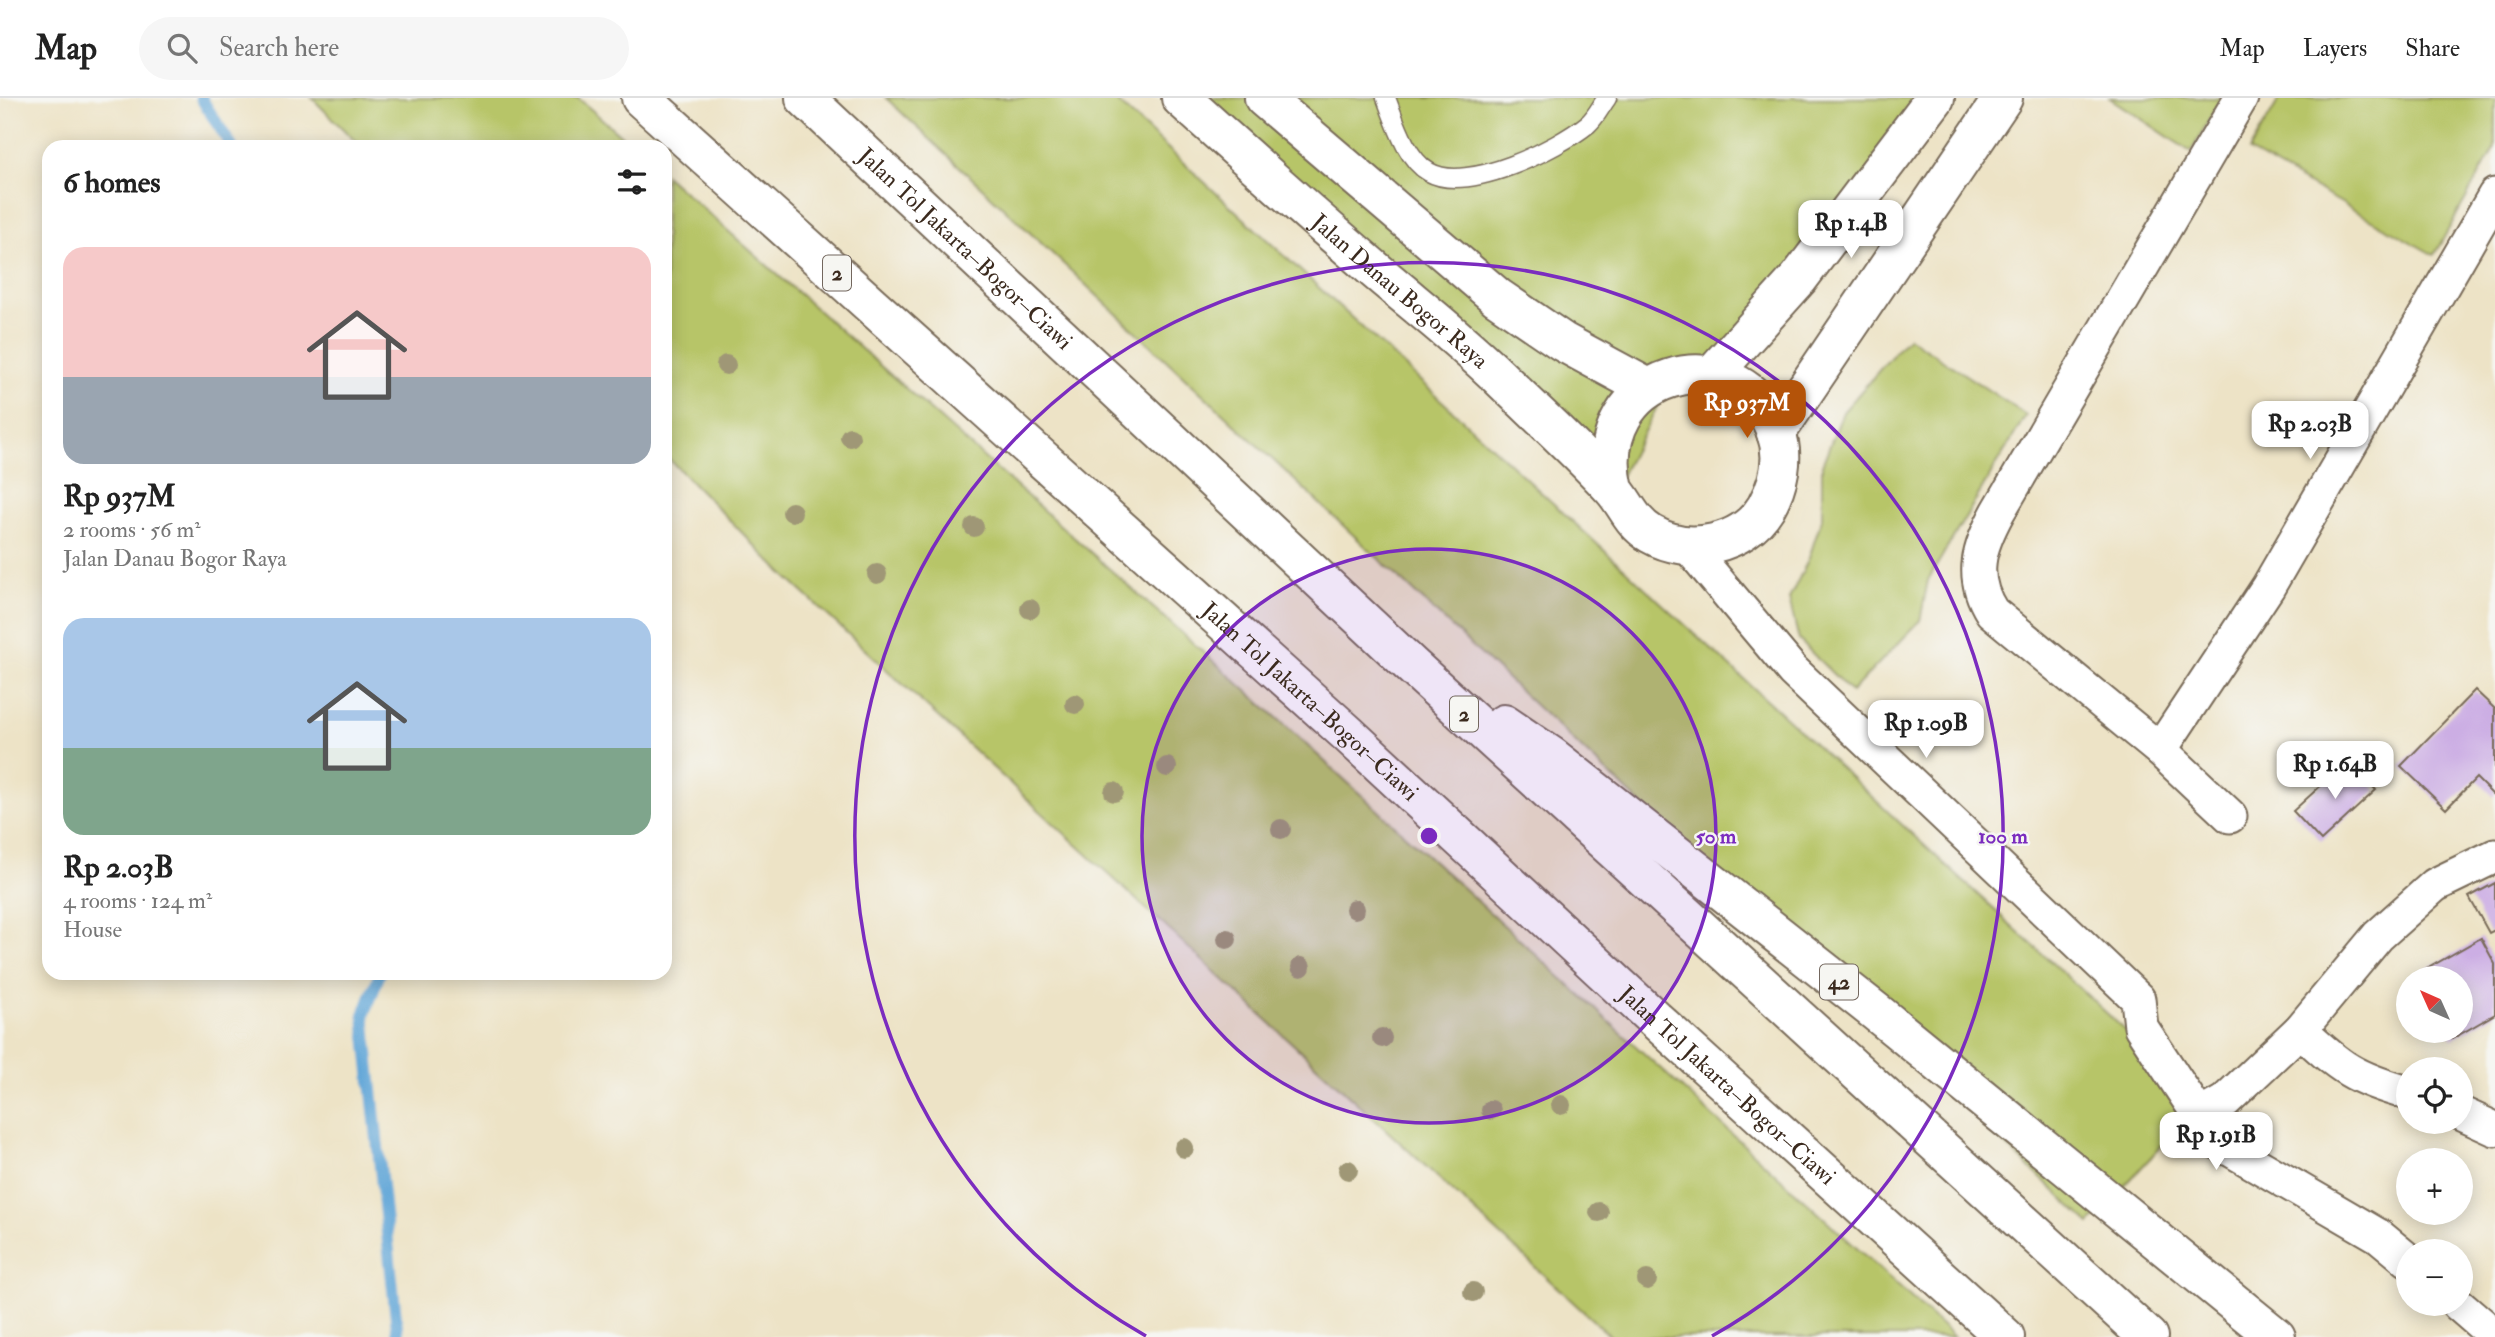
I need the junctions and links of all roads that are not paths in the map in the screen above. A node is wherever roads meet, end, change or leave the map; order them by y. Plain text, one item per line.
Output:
1 (641, 98) edge
2 (804, 98) edge
3 (1181, 98) edge
4 (1264, 98) edge
5 (1386, 98) edge
6 (1607, 98) edge
7 (1935, 98) edge
8 (2003, 98) edge
9 (2241, 98) edge
10 (2495, 195) edge
11 (1711, 376) junction
12 (1648, 388) junction
13 (1776, 433) junction
14 (1614, 490) junction
15 (1688, 546) junction
16 (1390, 645) junction
17 (2160, 750) junction
18 (2230, 816) dead end
19 (2495, 856) edge
20 (2300, 1030) junction
21 (2396, 1090) edge
22 (2199, 1116) junction
23 (2473, 1119) edge
24 (2495, 1129) edge
25 (2396, 1250) edge
26 (2472, 1316) edge
27 (2495, 1336) edge
28 (2005, 1337) edge
29 (2148, 1337) edge
30 (2276, 1337) edge

1 - 28 main road, Jalan Tol Jakarta–Bogor–Ciawi / 2
2 - 16 main road, Jalan Tol Jakarta–Bogor–Ciawi / 2
3 - 14 main road, Jalan Danau Bogor Raya
4 - 12 main road
5 - 6 lane
7 - 11 main road
8 - 13 main road
9 - 17 street
10 - 17 street
11 - 12 main road
11 - 13 main road
12 - 14 main road
13 - 15 main road
14 - 15 main road
15 - 22 street
16 - 29 main road, Jalan Tol Jakarta–Bogor–Ciawi / 2
16 - 30 main road, 42
17 - 18 street
19 - 20 street
20 - 21 street
20 - 22 street
22 - 25 street
23 - 24 street
26 - 27 street

